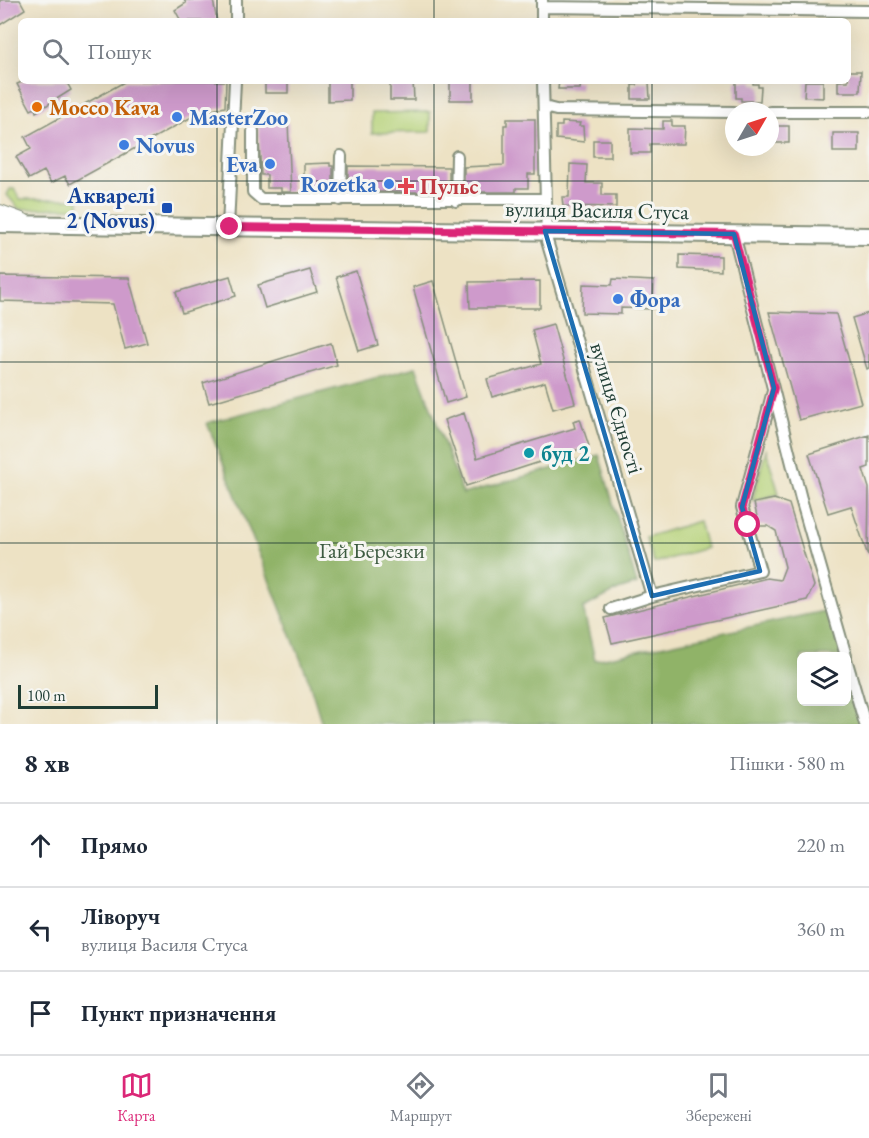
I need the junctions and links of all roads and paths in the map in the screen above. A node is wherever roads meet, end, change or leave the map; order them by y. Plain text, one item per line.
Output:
1 (236, 0) edge
2 (542, 3) edge
3 (869, 11) edge
4 (236, 18) edge
5 (235, 84) edge
6 (543, 84) edge
7 (544, 107) junction
8 (725, 112) edge
9 (779, 112) edge
10 (869, 112) edge
11 (253, 131) dead end
12 (341, 156) dead end
13 (457, 156) dead end
14 (544, 199) junction
15 (340, 200) junction
16 (456, 201) junction
17 (0, 212) edge
18 (0, 224) edge
19 (38, 225) junction
20 (228, 227) junction
21 (545, 231) junction
22 (734, 234) junction
23 (869, 236) edge
24 (774, 388) junction
25 (652, 596) junction
26 (611, 609) dead end
27 (844, 652) edge
28 (851, 675) edge
29 (865, 724) edge

1 - 4 street
2 - 3 street
5 - 20 street
6 - 7 street, вулиця Єдності
7 - 8 street
7 - 14 street, вулиця Єдності
9 - 10 street
11 - 15 street
12 - 15 street
13 - 16 street
14 - 16 street
14 - 21 street, вулиця Єдності
15 - 16 street
17 - 19 street
18 - 19 main road, вулиця Василя Стуса
19 - 20 main road, вулиця Василя Стуса
20 - 21 main road, вулиця Василя Стуса
21 - 22 main road, вулиця Василя Стуса
21 - 25 street, вулиця Єдності
22 - 23 main road, вулиця Василя Стуса
22 - 24 street
24 - 25 street
24 - 27 street
25 - 26 street
28 - 29 street

